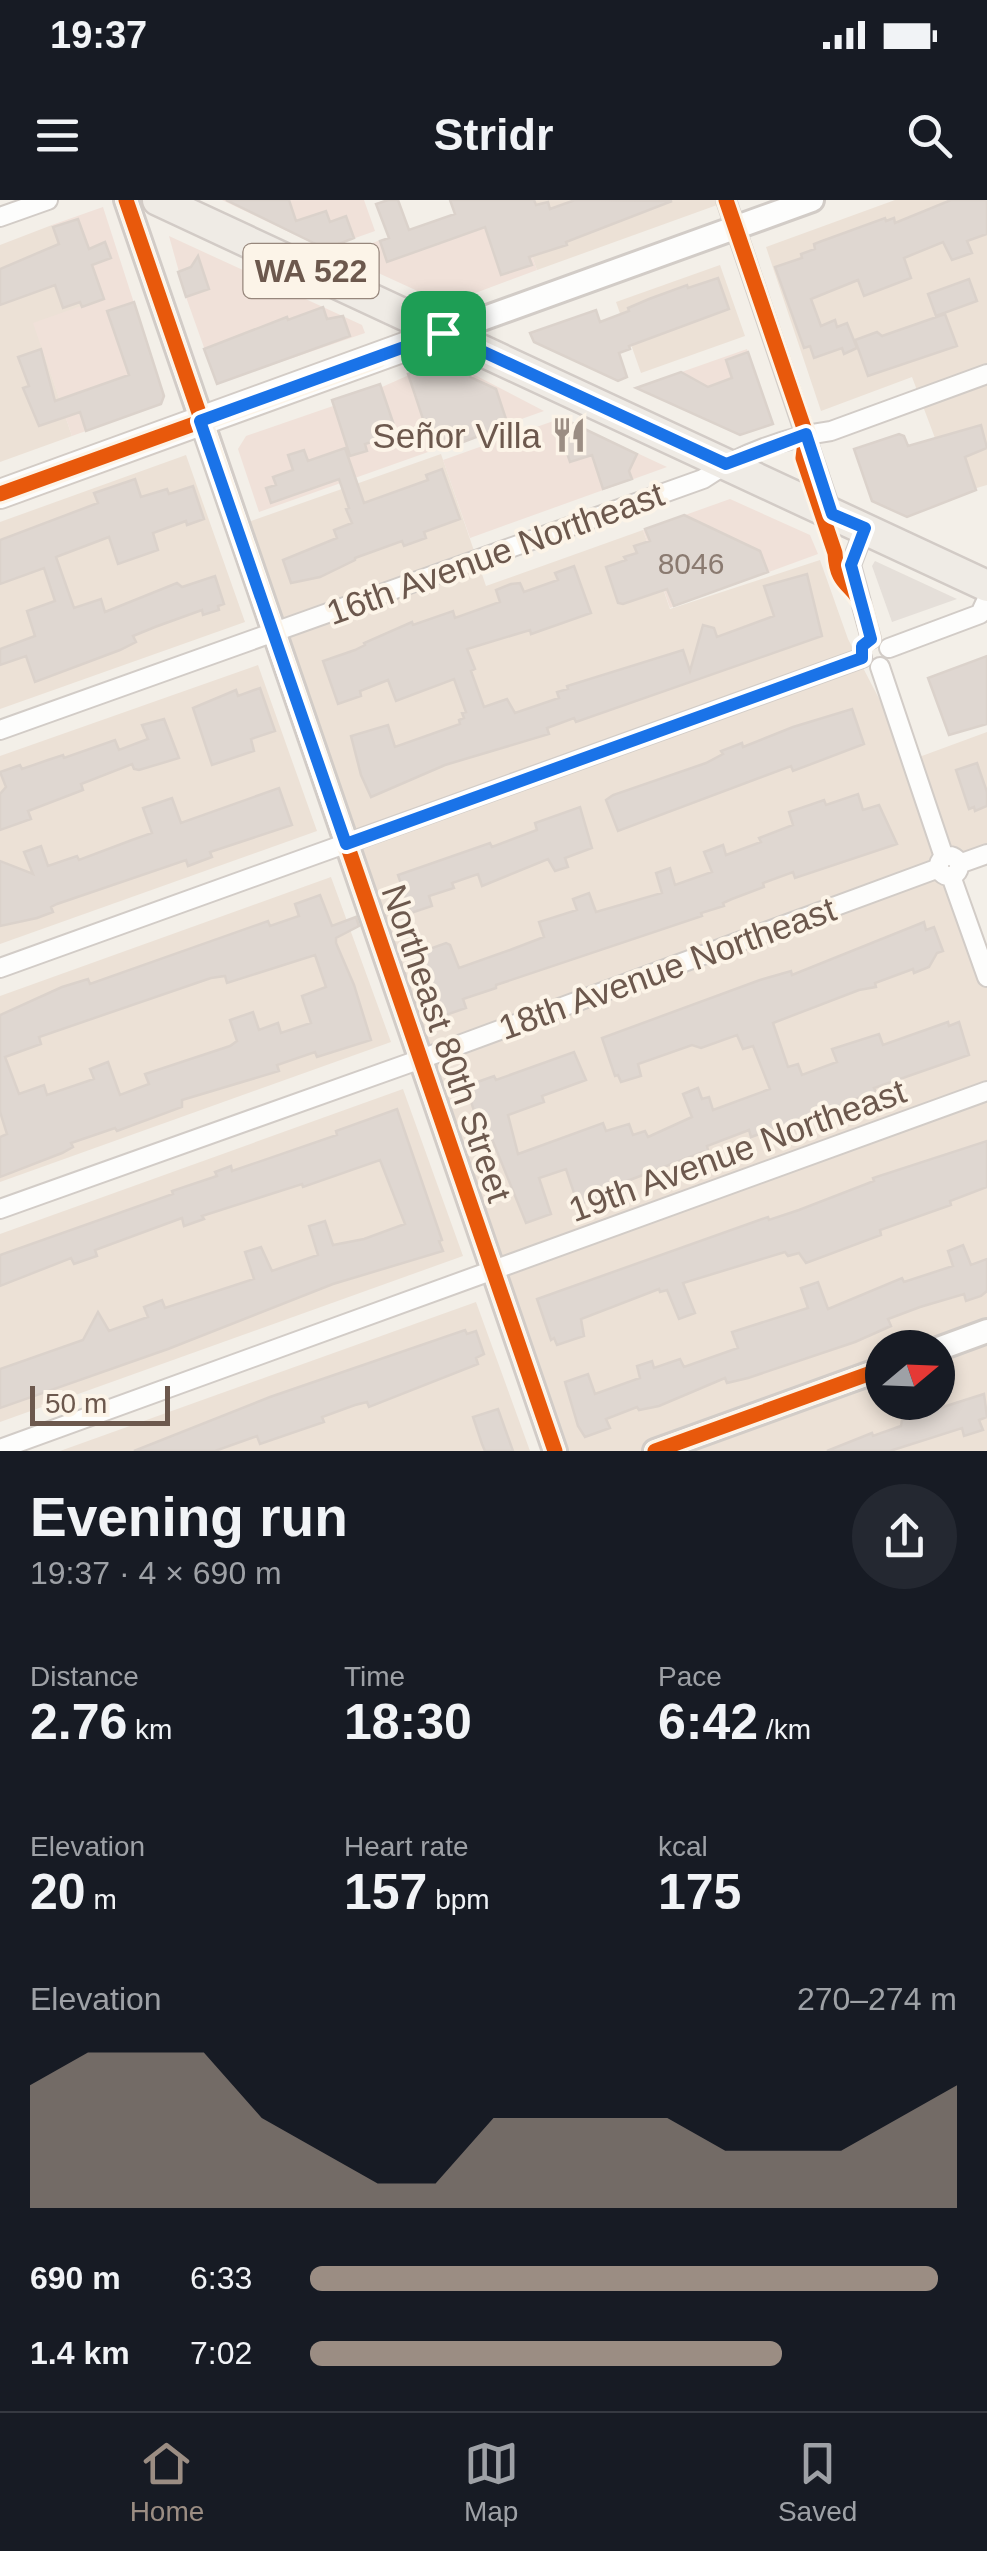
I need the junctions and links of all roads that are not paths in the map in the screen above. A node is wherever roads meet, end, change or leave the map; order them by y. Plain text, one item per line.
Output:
1 (48, 200) edge
2 (126, 200) edge
3 (726, 200) edge
4 (812, 200) edge
5 (173, 203) edge
6 (0, 217) edge
7 (736, 227) junction
8 (443, 333) junction
9 (987, 374) edge
10 (200, 421) junction
11 (806, 434) junction
12 (726, 464) junction
13 (0, 494) edge
14 (832, 514) junction
15 (865, 528) junction
16 (987, 586) edge
17 (987, 599) edge
18 (274, 632) junction
19 (871, 639) junction
20 (889, 648) junction
21 (862, 658) junction
22 (880, 666) junction
23 (0, 730) edge
24 (346, 844) junction
25 (987, 854) edge
26 (949, 866) junction
27 (0, 968) edge
28 (987, 977) edge
29 (420, 1059) junction
30 (987, 1091) edge
31 (0, 1209) edge
32 (494, 1272) junction
33 (987, 1331) edge
34 (955, 1342) edge
35 (865, 1374) edge
36 (0, 1449) edge
37 (556, 1451) edge
38 (656, 1451) edge

1 - 6 street
2 - 10 street, Northeast 80th Street
3 - 7 street
4 - 7 street
5 - 8 main road, WA 522
7 - 8 street
7 - 11 street
8 - 10 main road
8 - 12 main road, WA 522
9 - 11 street, 16th Avenue Northeast
10 - 13 main road
10 - 18 street, Northeast 80th Street
11 - 12 street, 16th Avenue Northeast
11 - 14 street
12 - 14 main road, WA 522
12 - 18 street, 16th Avenue Northeast
14 - 15 main road, WA 522
15 - 16 main road, WA 522
15 - 19 street
17 - 20 street
18 - 23 street, 16th Avenue Northeast
18 - 24 street, Northeast 80th Street
19 - 20 street
19 - 21 street
20 - 22 street
21 - 22 street
21 - 24 street
22 - 26 street
24 - 27 street
24 - 29 street, Northeast 80th Street
25 - 26 street, 18th Avenue Northeast
26 - 28 street
26 - 29 street, 18th Avenue Northeast
29 - 31 street, 18th Avenue Northeast
29 - 32 street, Northeast 80th Street
30 - 32 street, 19th Avenue Northeast
32 - 36 street, 19th Avenue Northeast
32 - 37 street, Northeast 80th Street
33 - 34 street
35 - 38 street

